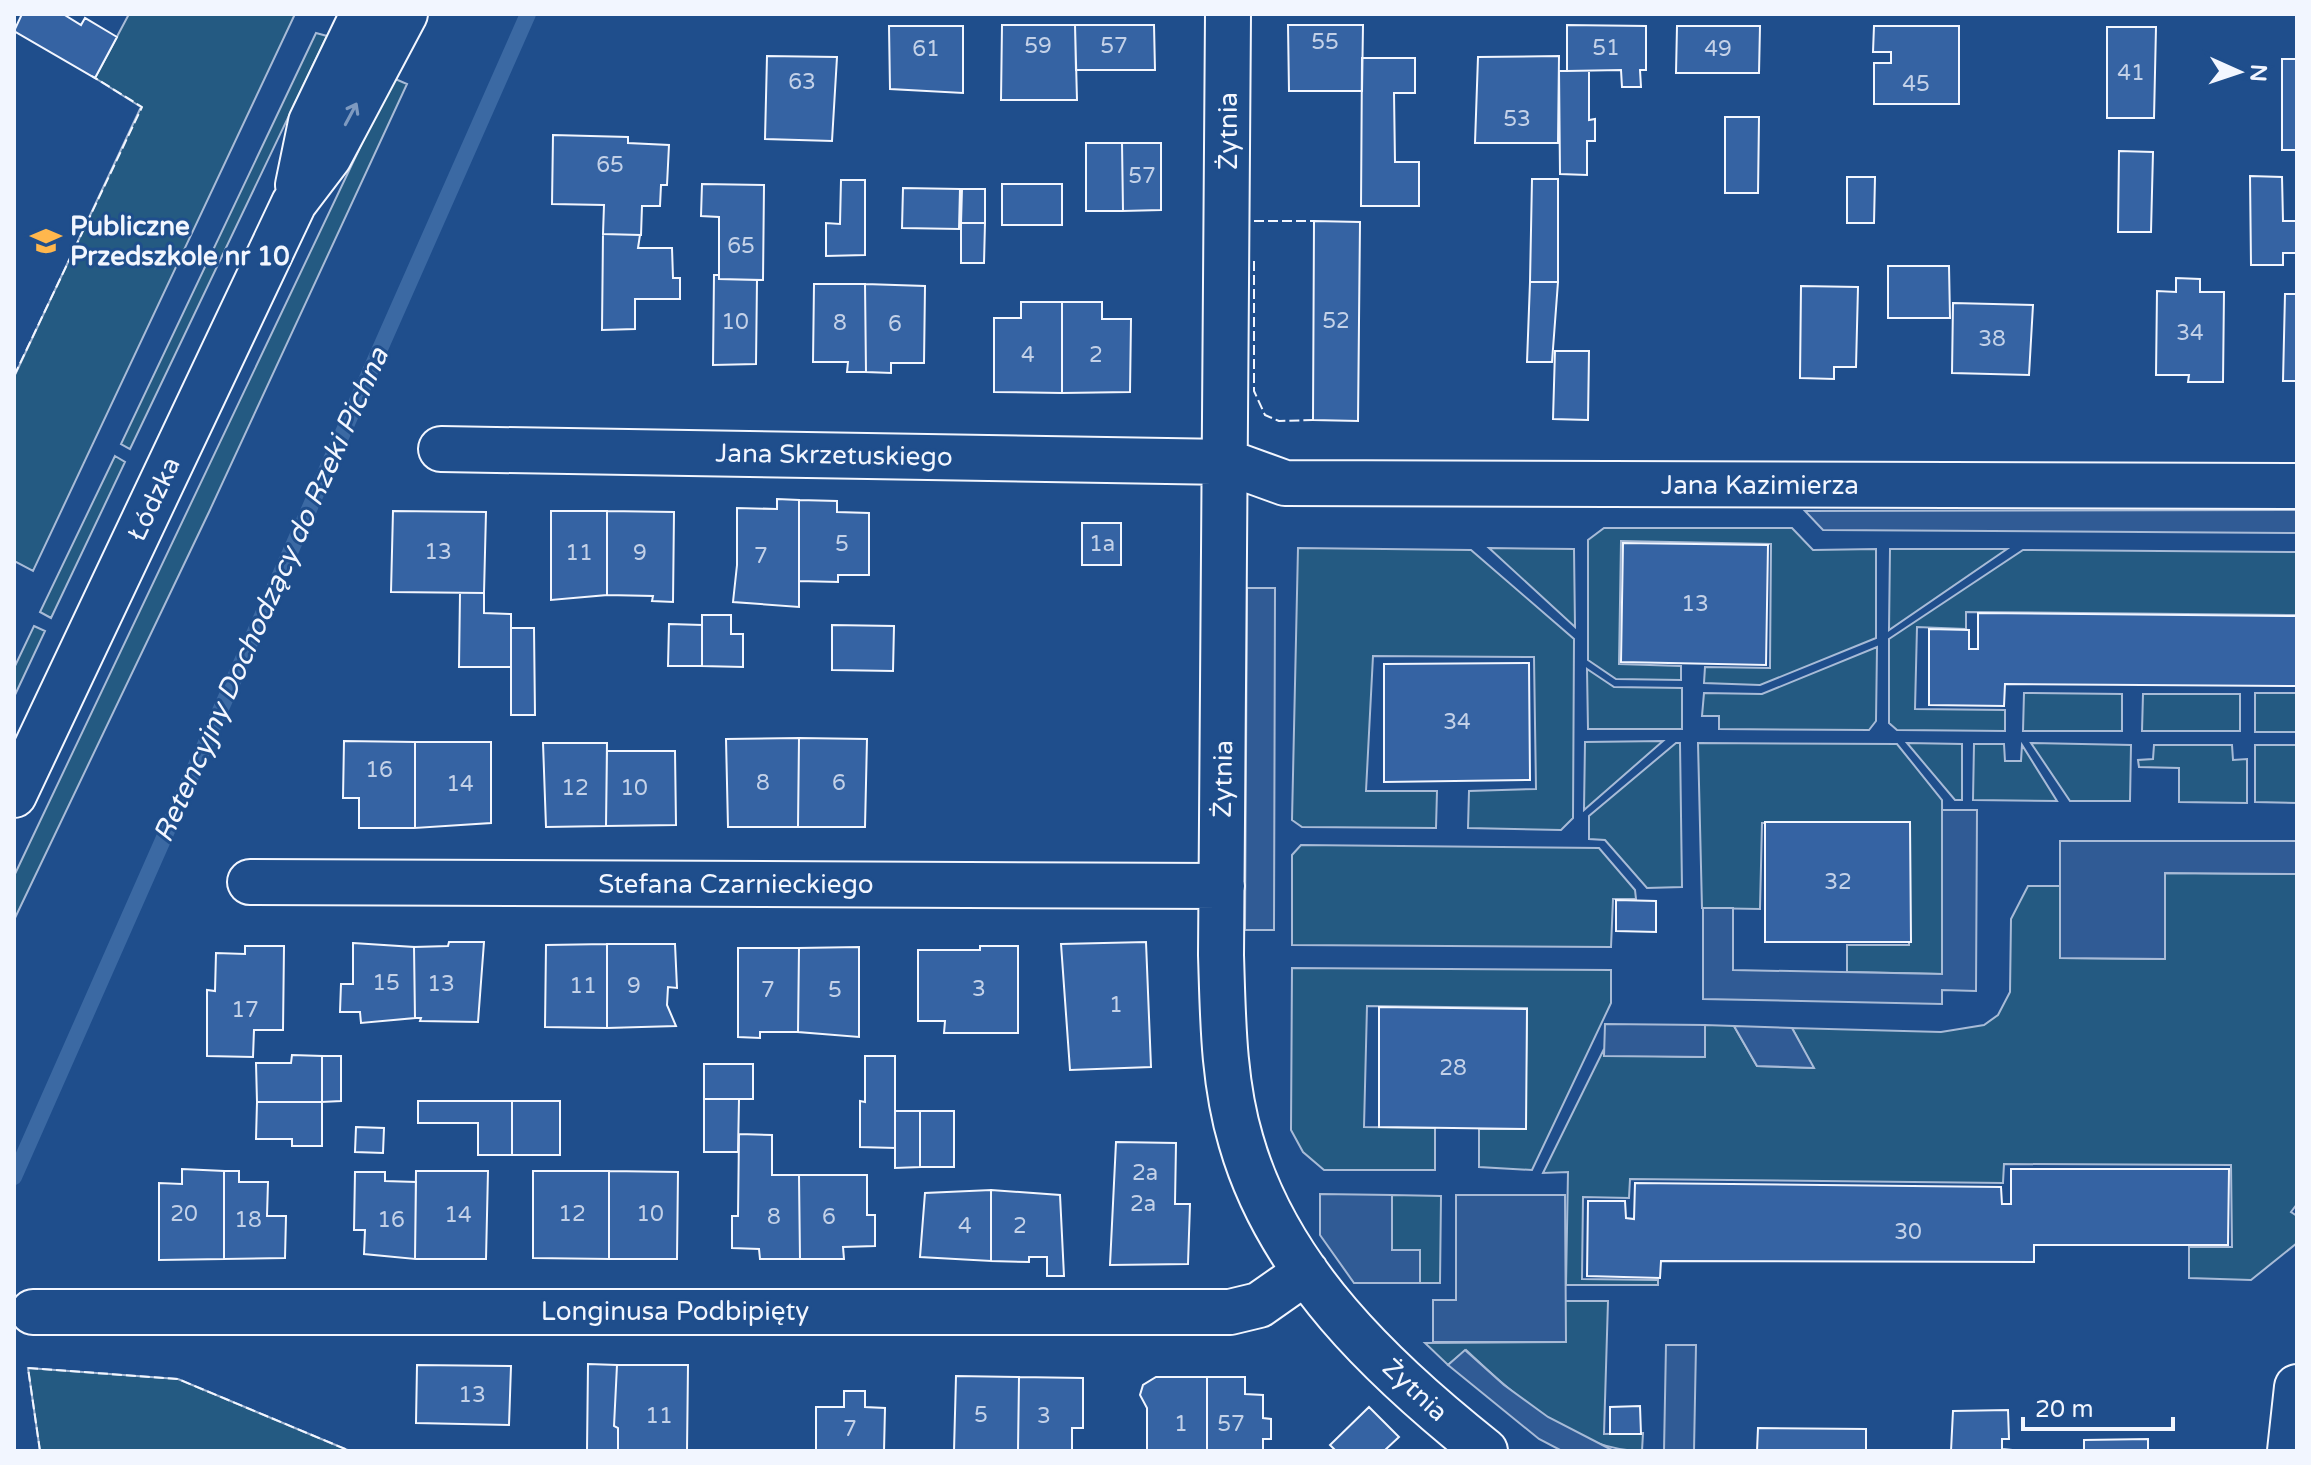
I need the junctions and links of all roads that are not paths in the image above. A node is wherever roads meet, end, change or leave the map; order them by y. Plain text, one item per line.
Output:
1 (405, 14) edge
2 (1228, 14) edge
3 (354, 23) edge
4 (294, 203) junction
5 (441, 449) dead end
6 (1227, 462) junction
7 (2297, 486) edge
8 (14, 795) edge
9 (250, 882) dead end
10 (1222, 886) junction
11 (1306, 1272) junction
12 (33, 1312) dead end
13 (2297, 1387) edge
14 (1485, 1451) edge
15 (2290, 1451) edge

4 -> 1 street, Łódzka
2 - 6 street, Żytnia
3 - 4 street, Łódzka
4 - 8 street, Łódzka
5 - 6 street, Jana Skrzetuskiego
6 - 7 street, Jana Kazimierza
6 - 10 street, Żytnia
9 - 10 street, Stefana Czarnieckiego
10 - 11 street, Żytnia
11 - 12 street, Longinusa Podbipięty
11 - 14 street, Żytnia
13 - 15 street

